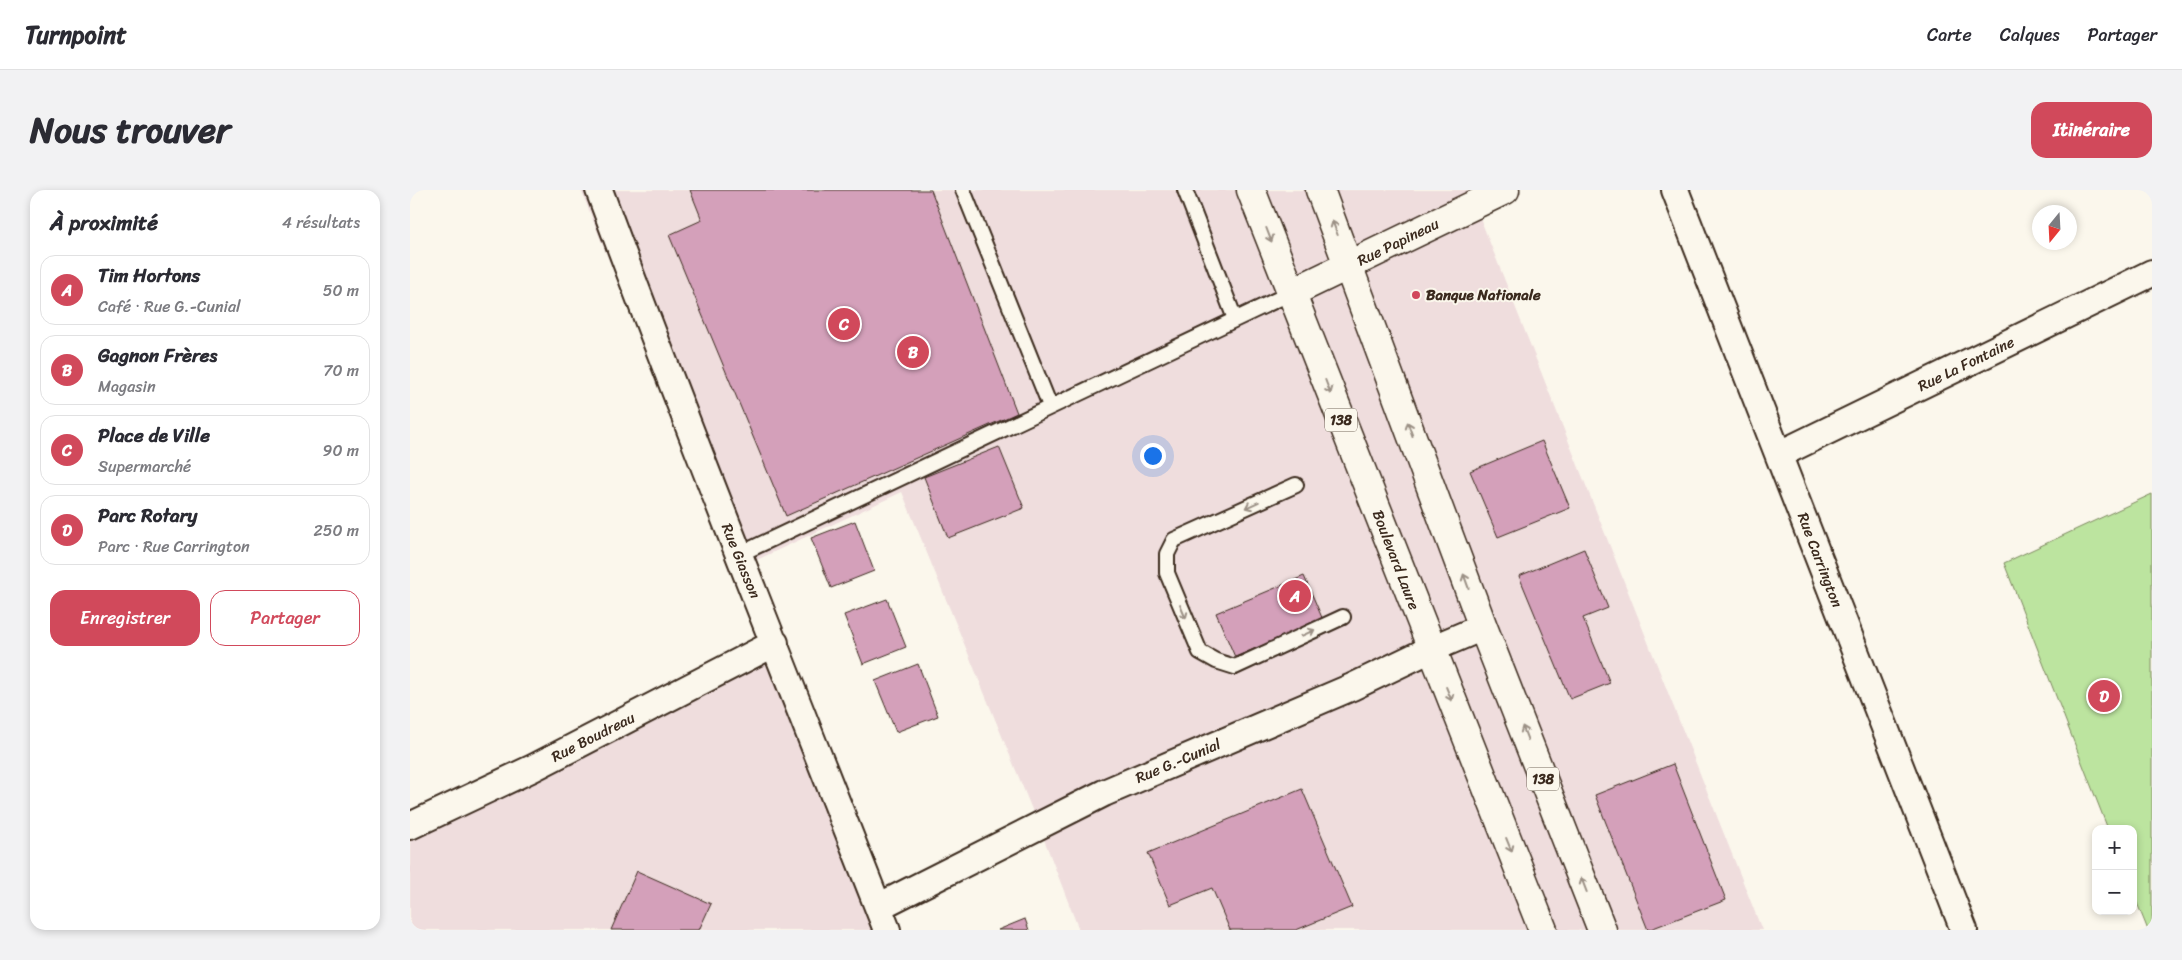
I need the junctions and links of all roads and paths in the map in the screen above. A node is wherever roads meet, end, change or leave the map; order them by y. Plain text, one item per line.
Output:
1 (599, 190) edge
2 (963, 190) edge
3 (1185, 190) edge
4 (1251, 190) edge
5 (1320, 190) edge
6 (1505, 190) edge
7 (1675, 190) edge
8 (1349, 265) junction
9 (2152, 273) edge
10 (1291, 293) junction
11 (1235, 319) junction
12 (1050, 406) junction
13 (1780, 454) junction
14 (1296, 485) dead end
15 (738, 555) junction
16 (1343, 616) dead end
17 (1483, 627) junction
18 (775, 643) junction
19 (1431, 649) junction
20 (410, 826) edge
21 (882, 918) edge
22 (1543, 930) edge
23 (1602, 930) edge
24 (1964, 930) edge

1 - 15 street, Rue Giasson
2 - 12 lane
3 - 11 lane
4 -> 10 main road, Boulevard Laure / 138
8 -> 5 main road, 138
6 - 8 main road, Rue Papineau
7 - 13 street, Rue Carrington
8 - 10 main road, Rue Papineau
17 -> 8 main road, 138
9 - 13 street, Rue La Fontaine
10 - 11 lane
10 -> 19 main road, Boulevard Laure / 138
11 - 12 lane
12 - 15 lane
13 - 24 street, Rue Carrington
14 -> 16 lane
15 - 18 street, Rue Giasson
17 - 19 street, Rue G.-Cunial
23 -> 17 main road, 138
18 - 20 street, Rue Boudreau
18 - 21 street, Rue Giasson
19 - 21 street, Rue G.-Cunial
19 -> 22 main road, Boulevard Laure / 138

